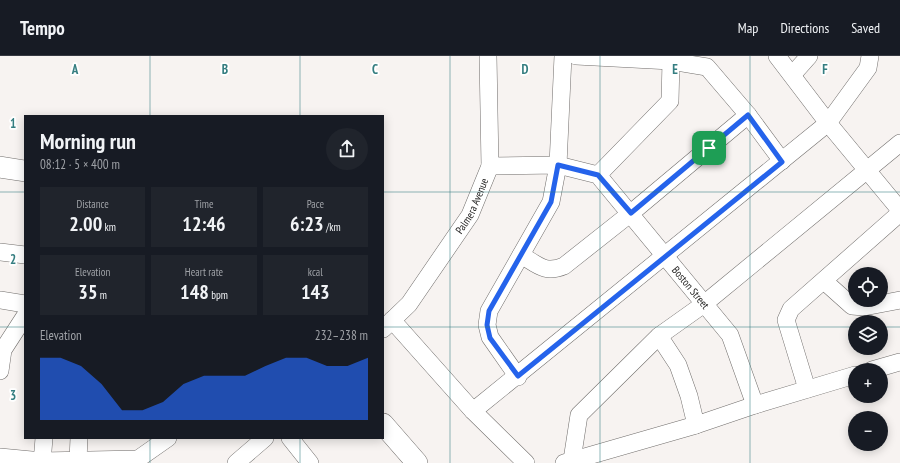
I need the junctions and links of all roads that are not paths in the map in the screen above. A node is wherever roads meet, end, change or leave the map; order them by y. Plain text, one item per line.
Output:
1 (488, 56) edge
2 (563, 56) edge
3 (576, 56) edge
4 (777, 56) edge
5 (809, 56) edge
6 (870, 56) edge
7 (671, 61) junction
8 (793, 74) junction
9 (748, 115) junction
10 (828, 123) junction
11 (900, 143) edge
12 (782, 162) junction
13 (558, 165) junction
14 (490, 166) junction
15 (0, 167) edge
16 (866, 170) junction
17 (24, 171) edge
18 (598, 175) junction
19 (900, 211) edge
20 (631, 213) junction
21 (0, 252) edge
22 (24, 255) edge
23 (522, 255) junction
24 (665, 257) junction
25 (824, 281) junction
26 (0, 300) edge
27 (900, 300) edge
28 (24, 304) edge
29 (704, 304) junction
30 (24, 317) edge
31 (388, 325) edge
32 (660, 336) junction
33 (2, 350) edge
34 (900, 362) edge
35 (888, 365) edge
36 (0, 371) edge
37 (518, 376) junction
38 (848, 377) edge
39 (807, 389) junction
40 (755, 405) junction
41 (473, 411) junction
42 (384, 425) edge
43 (696, 425) junction
44 (44, 439) edge
45 (79, 439) edge
46 (167, 439) edge
47 (264, 439) edge
48 (291, 439) edge
49 (0, 456) edge
50 (78, 460) junction
51 (42, 462) edge
52 (568, 462) edge
53 (236, 463) edge
54 (310, 463) edge
55 (417, 463) edge
56 (526, 463) edge

1 - 14 street, Palmera Avenue
2 - 13 street
3 - 7 street
4 - 8 street
5 - 8 street
6 - 10 street
7 - 9 street
7 - 18 street
8 - 10 street
9 - 12 street
9 - 20 street
10 - 12 street
10 - 16 street
11 - 16 street
12 - 24 street
13 - 14 street
13 - 18 street
13 - 23 street
14 - 31 street, Palmera Avenue
15 - 17 street
16 - 19 street
16 - 29 street
18 - 20 street, Boston Street
19 - 25 street
20 - 23 street
20 - 24 street, Boston Street
21 - 22 street
23 - 37 street
24 - 29 street, Boston Street
24 - 37 street
25 - 27 street
25 - 39 street
26 - 28 street
29 - 32 street
29 - 40 street, Boston Street
30 - 33 street
31 - 41 street
32 - 43 street
32 - 52 street
33 - 36 street
34 - 35 street
37 - 41 street
38 - 39 street
39 - 40 street
40 - 43 street
41 - 56 street
42 - 55 street
43 - 52 street
44 - 51 street
45 - 50 street
46 - 50 street
47 - 53 street
48 - 54 street
49 - 51 street
50 - 51 street

